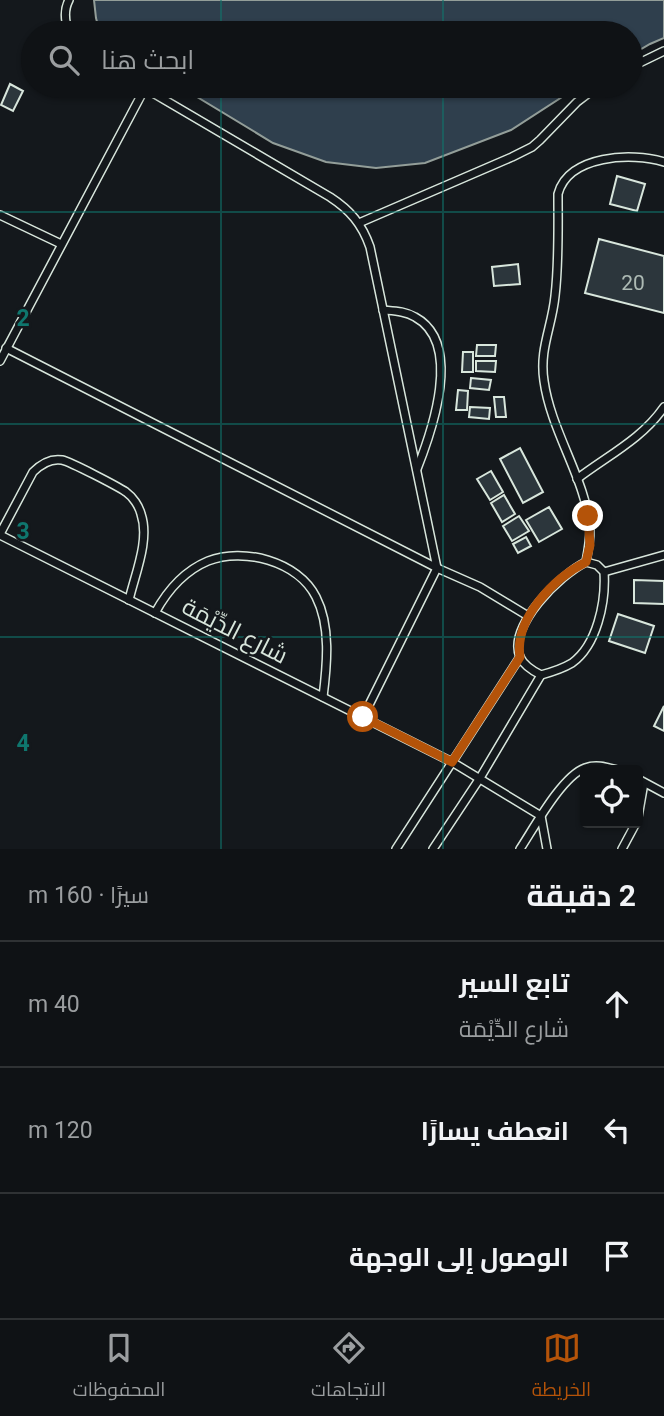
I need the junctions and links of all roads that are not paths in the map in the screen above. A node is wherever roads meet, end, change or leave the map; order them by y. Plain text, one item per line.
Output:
1 (69, 0) edge
2 (65, 21) edge
3 (664, 51) edge
4 (643, 61) edge
5 (137, 98) edge
6 (162, 98) edge
7 (582, 98) edge
8 (664, 162) edge
9 (0, 215) edge
10 (359, 223) junction
11 (61, 244) junction
12 (383, 310) junction
13 (6, 348) junction
14 (0, 361) edge
15 (664, 407) edge
16 (417, 470) junction
17 (577, 480) junction
18 (0, 534) edge
19 (664, 555) edge
20 (586, 562) junction
21 (437, 568) junction
22 (604, 572) junction
23 (128, 600) junction
24 (155, 613) junction
25 (528, 616) junction
26 (520, 657) junction
27 (541, 675) junction
28 (323, 697) junction
29 (363, 717) junction
30 (452, 762) junction
31 (580, 771) edge
32 (480, 778) junction
33 (643, 782) edge
34 (664, 793) edge
35 (541, 816) junction
36 (633, 828) edge
37 (396, 849) edge
38 (433, 849) edge
39 (520, 849) edge
40 (547, 849) edge
41 (622, 849) edge

1 - 2 lane
3 - 4 lane
5 - 11 lane
6 - 10 lane
7 - 10 lane
8 - 17 lane
9 - 11 lane
10 - 12 lane
11 - 13 lane
12 - 16 lane
12 - 16 lane
13 - 14 lane
13 - 21 lane
15 - 17 lane
16 - 21 lane
17 - 20 lane
18 - 23 lane, شارع الدِّيْمَة
18 - 23 lane
19 - 22 lane
20 - 22 lane
20 - 25 lane
21 - 25 lane
21 - 29 lane
22 - 27 lane
23 - 24 lane, شارع الدِّيْمَة
24 - 28 lane, شارع الدِّيْمَة
24 - 28 lane
25 - 26 lane
26 - 27 lane
26 - 30 lane
27 - 32 lane
28 - 29 lane, شارع الدِّيْمَة
29 - 30 lane, شارع الدِّيْمَة
30 - 32 lane, شارع الدِّيْمَة
30 - 37 lane
31 - 35 lane
32 - 35 lane, شارع الدِّيْمَة
32 - 38 lane
33 - 34 lane
35 - 39 lane
35 - 40 lane
36 - 41 lane

